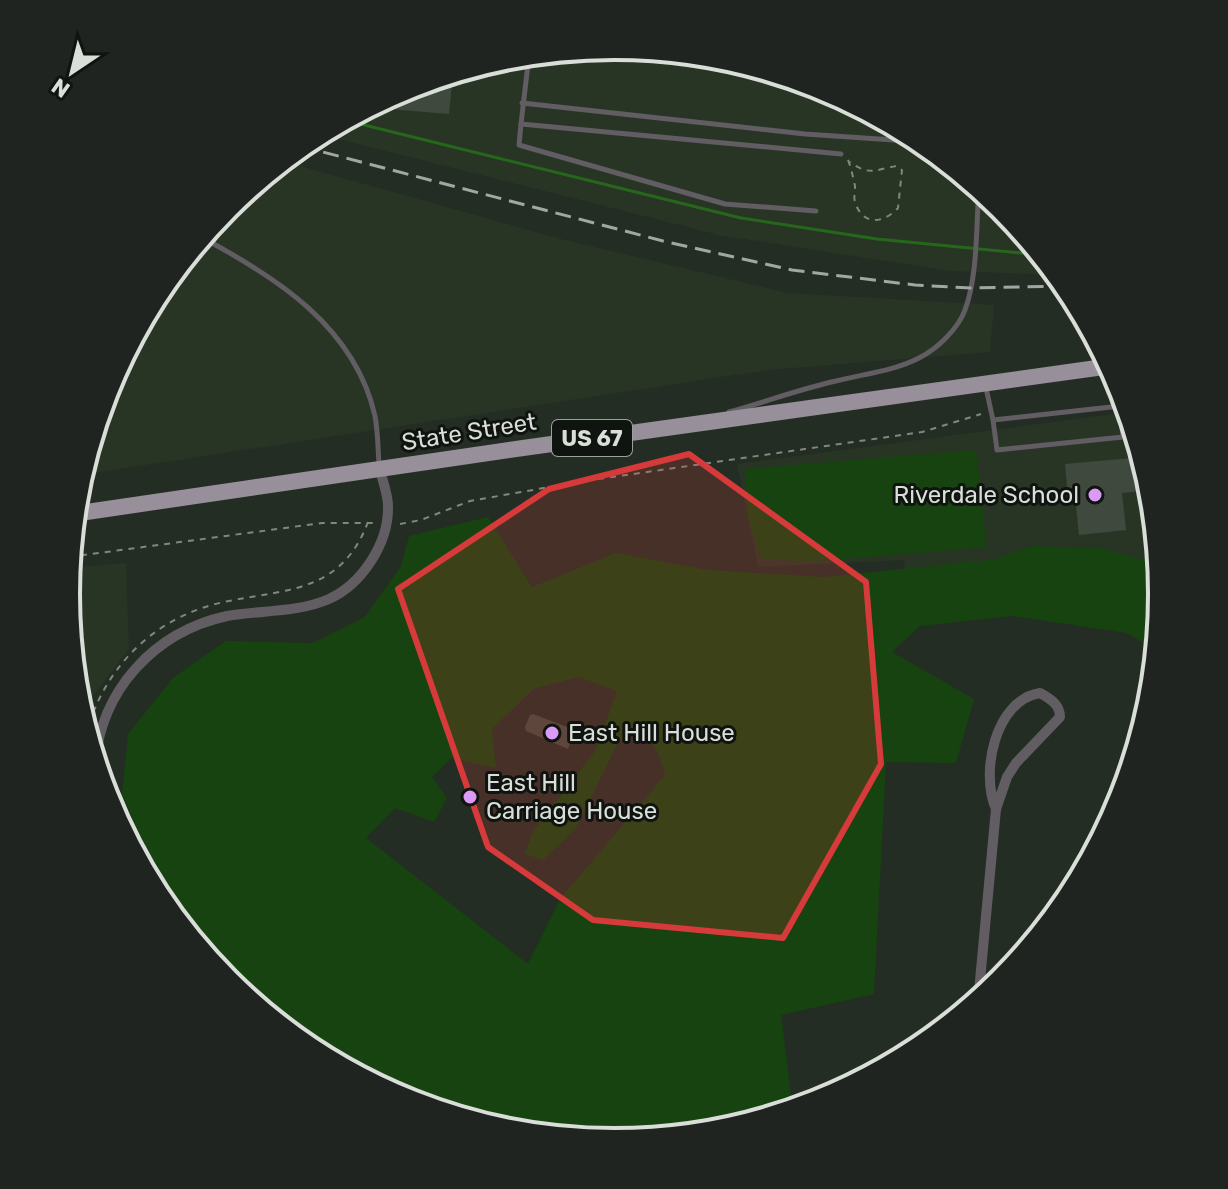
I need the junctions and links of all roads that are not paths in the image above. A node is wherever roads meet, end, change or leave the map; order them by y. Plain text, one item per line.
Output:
1 (527, 67) edge
2 (522, 103) junction
3 (521, 124) junction
4 (894, 140) edge
5 (841, 154) road end
6 (977, 203) edge
7 (816, 211) dead end
8 (211, 243) edge
9 (1098, 368) edge
10 (985, 383) junction
11 (1114, 407) edge
12 (993, 420) junction
13 (686, 425) junction
14 (1122, 431) edge
15 (380, 470) junction
16 (86, 512) edge
17 (99, 737) edge
18 (996, 809) junction
19 (980, 983) edge

1 - 2 lane
2 - 3 lane
2 - 4 lane
3 - 5 lane
3 - 7 lane
6 - 13 lane
8 - 15 lane
9 - 10 main road, State Street / US 67
10 - 12 lane
10 - 13 main road, State Street / US 67
11 - 12 lane
12 - 14 lane
13 - 15 main road, State Street / US 67
15 - 16 main road, State Street / US 67
15 - 17 street
18 - 18 street
18 - 19 street

